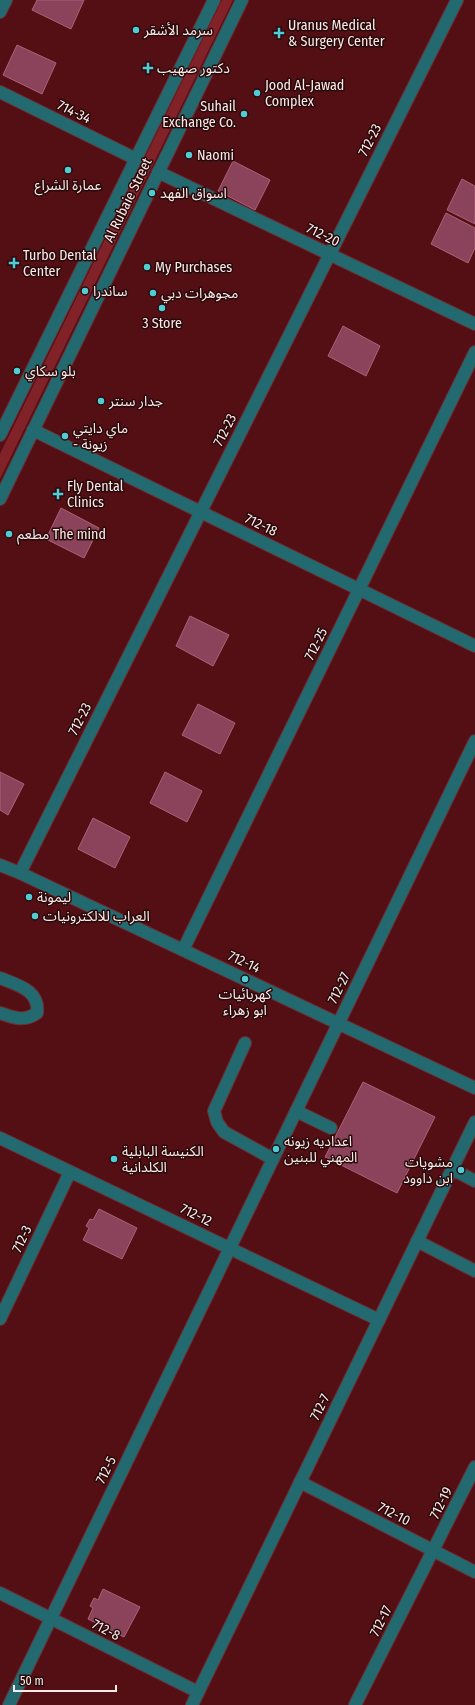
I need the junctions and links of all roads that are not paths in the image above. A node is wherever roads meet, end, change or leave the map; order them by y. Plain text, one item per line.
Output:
1 (6, 0) edge
2 (214, 0) edge
3 (242, 0) edge
4 (457, 0) edge
5 (0, 12) edge
6 (0, 92) edge
7 (136, 159) junction
8 (158, 172) junction
9 (329, 254) junction
10 (475, 324) edge
11 (475, 352) edge
12 (5, 414) edge
13 (34, 430) junction
14 (0, 435) edge
15 (0, 499) edge
16 (200, 512) junction
17 (359, 590) junction
18 (475, 646) edge
19 (475, 741) edge
20 (0, 866) edge
21 (20, 873) junction
22 (183, 950) junction
23 (0, 978) edge
24 (0, 1013) edge
25 (338, 1023) junction
26 (245, 1043) dead end
27 (475, 1088) edge
28 (296, 1111) junction
29 (475, 1122) edge
30 (331, 1128) dead end
31 (0, 1138) edge
32 (273, 1159) junction
33 (452, 1170) junction
34 (70, 1172) junction
35 (475, 1181) edge
36 (417, 1241) junction
37 (230, 1248) junction
38 (475, 1271) edge
39 (0, 1319) edge
40 (379, 1320) junction
41 (475, 1467) edge
42 (300, 1482) junction
43 (434, 1552) junction
44 (475, 1572) edge
45 (0, 1593) edge
46 (50, 1619) junction
47 (198, 1692) junction
48 (9, 1705) edge
49 (192, 1705) edge
50 (355, 1705) edge

1 - 5 street
2 - 7 street, Al Rubaie Street
3 - 8 street, Al Rubaie Street
4 - 9 street, 712-23
6 - 7 street, 714-34
7 - 12 street, Al Rubaie Street
8 - 9 street, 712-20
8 - 13 street, Al Rubaie Street
9 - 10 street, 712-20
9 - 16 street, 712-23
11 - 17 street, 712-25
12 - 14 street, Al Rubaie Street
13 - 15 street, Al Rubaie Street
13 - 16 street, 712-18
16 - 17 street, 712-18
16 - 21 street, 712-23
17 - 18 street, 712-18
17 - 22 street, 712-25
19 - 25 street, 712-27
20 - 21 street, 712-14
21 - 22 street, 712-14
22 - 25 street, 712-14
23 - 24 street
25 - 27 street, 712-14
25 - 28 street, 712-27
26 - 32 street
28 - 30 street
28 - 32 street, 712-27
29 - 33 street, 712-7
31 - 34 street, 712-12
32 - 37 street, 712-27
33 - 35 street
33 - 36 street, 712-7
34 - 37 street, 712-12
34 - 39 street, 712-3
36 - 38 street
36 - 40 street, 712-7
37 - 40 street, 712-12
37 - 46 street, 712-5
40 - 42 street, 712-7
41 - 43 street, 712-19
42 - 43 street, 712-10
42 - 47 street, 712-7
43 - 44 street, 712-10
43 - 50 street, 712-17
45 - 46 street, 712-8
46 - 47 street, 712-8
46 - 48 street, 712-5
47 - 49 street, 712-7

